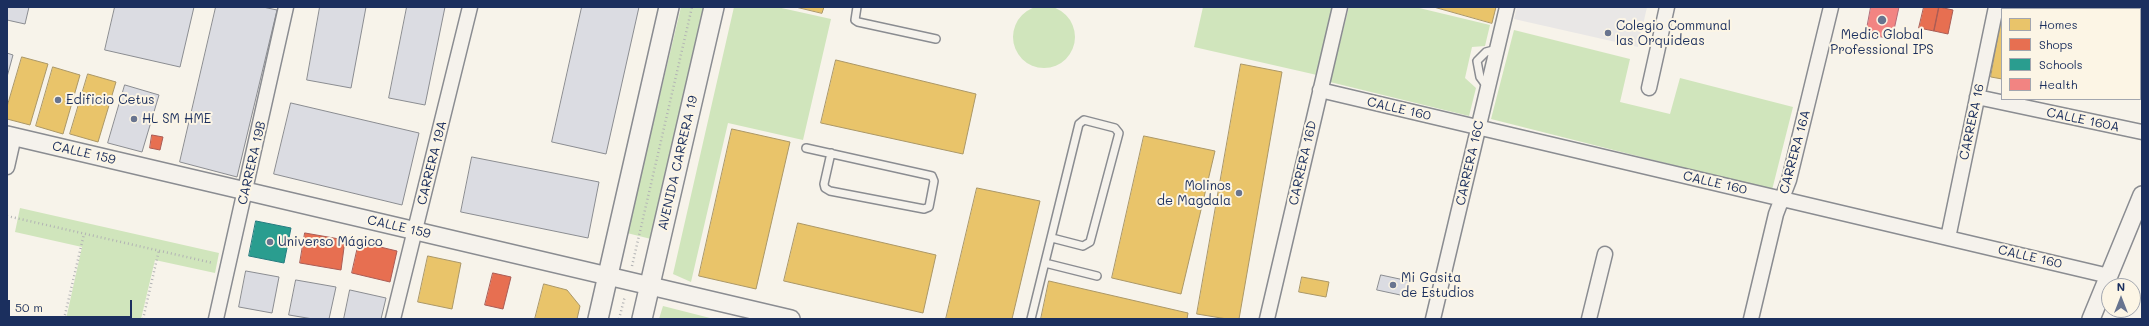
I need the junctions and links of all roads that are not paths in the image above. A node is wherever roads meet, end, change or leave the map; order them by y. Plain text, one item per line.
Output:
1 (286, 7) edge
2 (470, 7) edge
3 (670, 7) edge
4 (714, 7) edge
5 (857, 7) edge
6 (1340, 7) edge
7 (1507, 7) edge
8 (1667, 7) edge
9 (1831, 7) edge
10 (1996, 7) edge
11 (936, 39) dead end
12 (1649, 88) dead end
13 (1320, 90) junction
14 (1977, 97) junction
15 (1478, 127) junction
16 (2142, 132) edge
17 (10, 136) edge
18 (806, 148) dead end
19 (831, 153) junction
20 (7, 166) edge
21 (246, 191) junction
22 (2142, 195) edge
23 (1782, 199) junction
24 (415, 231) junction
25 (1052, 238) junction
26 (1948, 238) junction
27 (1605, 254) dead end
28 (1045, 264) junction
29 (608, 276) junction
30 (1097, 276) dead end
31 (2109, 276) junction
32 (650, 286) junction
33 (216, 319) edge
34 (393, 319) edge
35 (598, 319) edge
36 (642, 319) edge
37 (791, 319) edge
38 (1031, 319) edge
39 (1267, 319) edge
40 (1433, 319) edge
41 (1589, 319) edge
42 (1752, 319) edge
43 (2091, 319) edge

1 - 21 street, CARRERA 19B
2 - 24 street, CARRERA 19A
3 - 29 main road
4 - 32 main road, AVENIDA CARRERA 19
5 - 11 lane
6 - 13 street, CARRERA 16D
7 - 15 street, CARRERA 16C
8 - 12 street
9 - 23 street, CARRERA 16A
10 - 14 street, CARRERA 16
13 - 15 street, CALLE 160
13 - 39 street, CARRERA 16D
14 - 16 street, CALLE 160A
14 - 26 street, CARRERA 16
15 - 23 street, CALLE 160
15 - 40 street, CARRERA 16C
17 - 20 street
17 - 21 street, CALLE 159
18 - 19 lane
19 - 19 lane
21 - 24 street, CALLE 159
21 - 33 street, CARRERA 19B
22 - 31 street
23 - 26 street, CALLE 160
23 - 42 street, CARRERA 16A
24 - 29 street, CALLE 159
24 - 34 street, CARRERA 19A
25 - 25 lane
25 - 28 lane
26 - 31 street, CALLE 160
27 - 41 street
28 - 30 lane
28 - 38 lane
29 - 32 street, CALLE 159
29 - 35 main road
31 - 43 street
32 - 36 main road, AVENIDA CARRERA 19
32 - 37 street, CALLE 159

